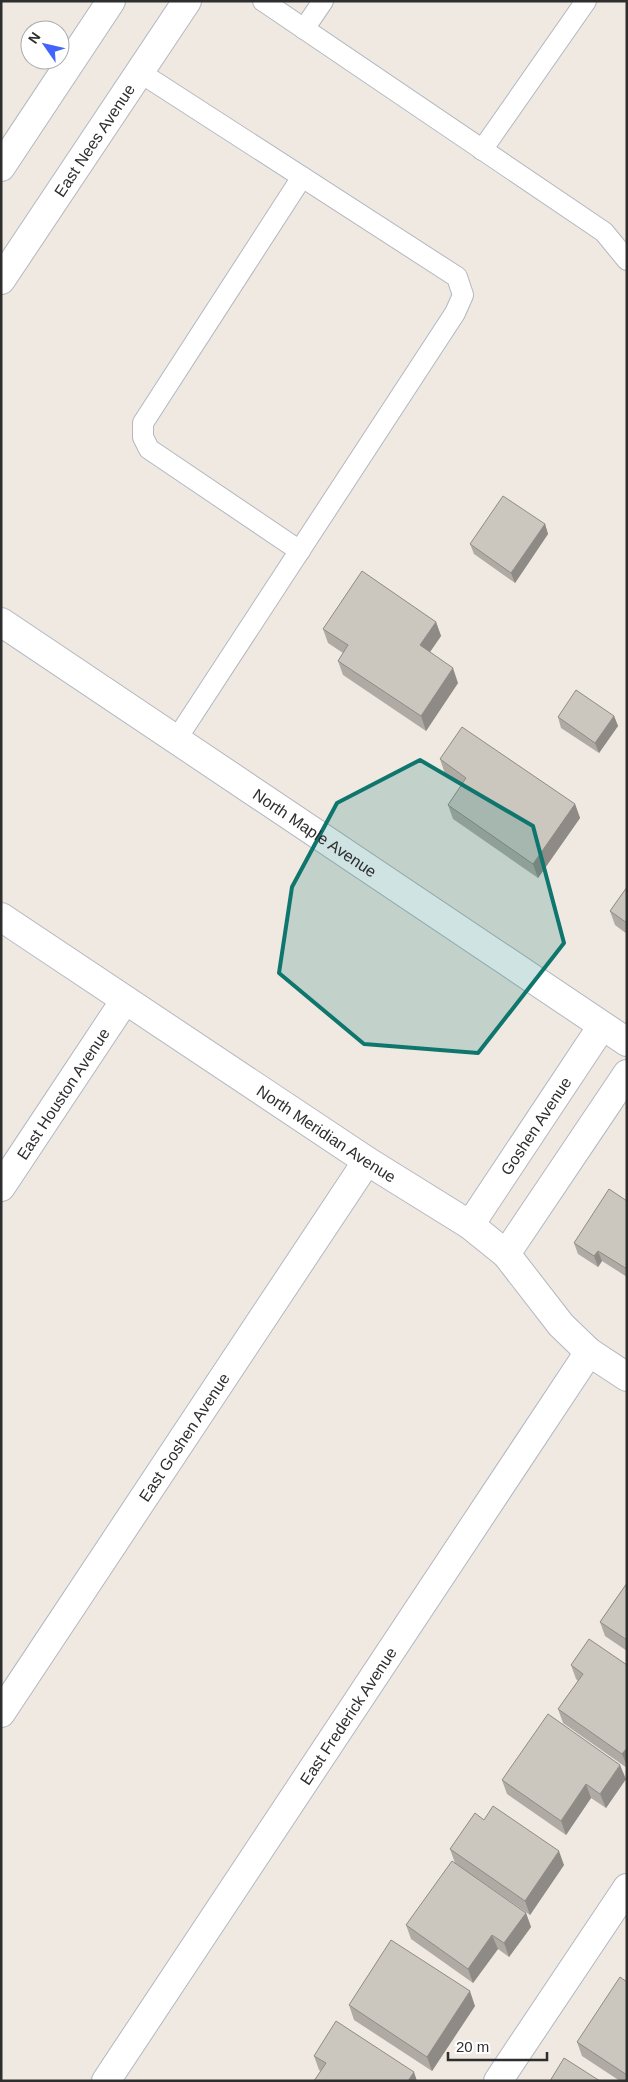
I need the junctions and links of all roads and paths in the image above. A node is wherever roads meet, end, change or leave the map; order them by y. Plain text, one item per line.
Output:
1 (111, 1) edge
2 (187, 1) edge
3 (263, 1) edge
4 (323, 1) edge
5 (586, 1) edge
6 (304, 29) junction
7 (140, 73) junction
8 (482, 150) junction
9 (1, 167) edge
10 (302, 177) junction
11 (627, 260) edge
12 (1, 280) edge
13 (300, 551) junction
14 (1, 622) edge
15 (176, 740) junction
16 (1, 917) edge
17 (125, 1000) junction
18 (602, 1026) junction
19 (627, 1042) edge
20 (627, 1074) edge
21 (367, 1160) junction
22 (1, 1187) edge
23 (470, 1225) junction
24 (506, 1254) junction
25 (589, 1352) junction
26 (627, 1377) edge
27 (1, 1713) edge
28 (627, 1888) edge
29 (106, 2081) edge
30 (498, 2081) edge

1 - 9 street
2 - 7 street, East Nees Avenue
3 - 6 lane
4 - 6 lane
5 - 8 lane
6 - 8 lane
7 - 10 lane
7 - 12 street, East Nees Avenue
8 - 11 lane
10 - 13 lane
10 - 13 lane
13 - 15 lane
14 - 15 street, North Maple Avenue
15 - 18 street, North Maple Avenue
16 - 17 street, North Meridian Avenue
17 - 21 street, North Meridian Avenue
17 - 22 street, East Houston Avenue
18 - 19 street, North Maple Avenue
18 - 23 street, Goshen Avenue
20 - 24 street
21 - 23 street, North Meridian Avenue
21 - 27 street, East Goshen Avenue
23 - 24 street, North Meridian Avenue
24 - 25 street, North Meridian Avenue
25 - 26 street, North Meridian Avenue
25 - 29 street, East Frederick Avenue
28 - 30 street

